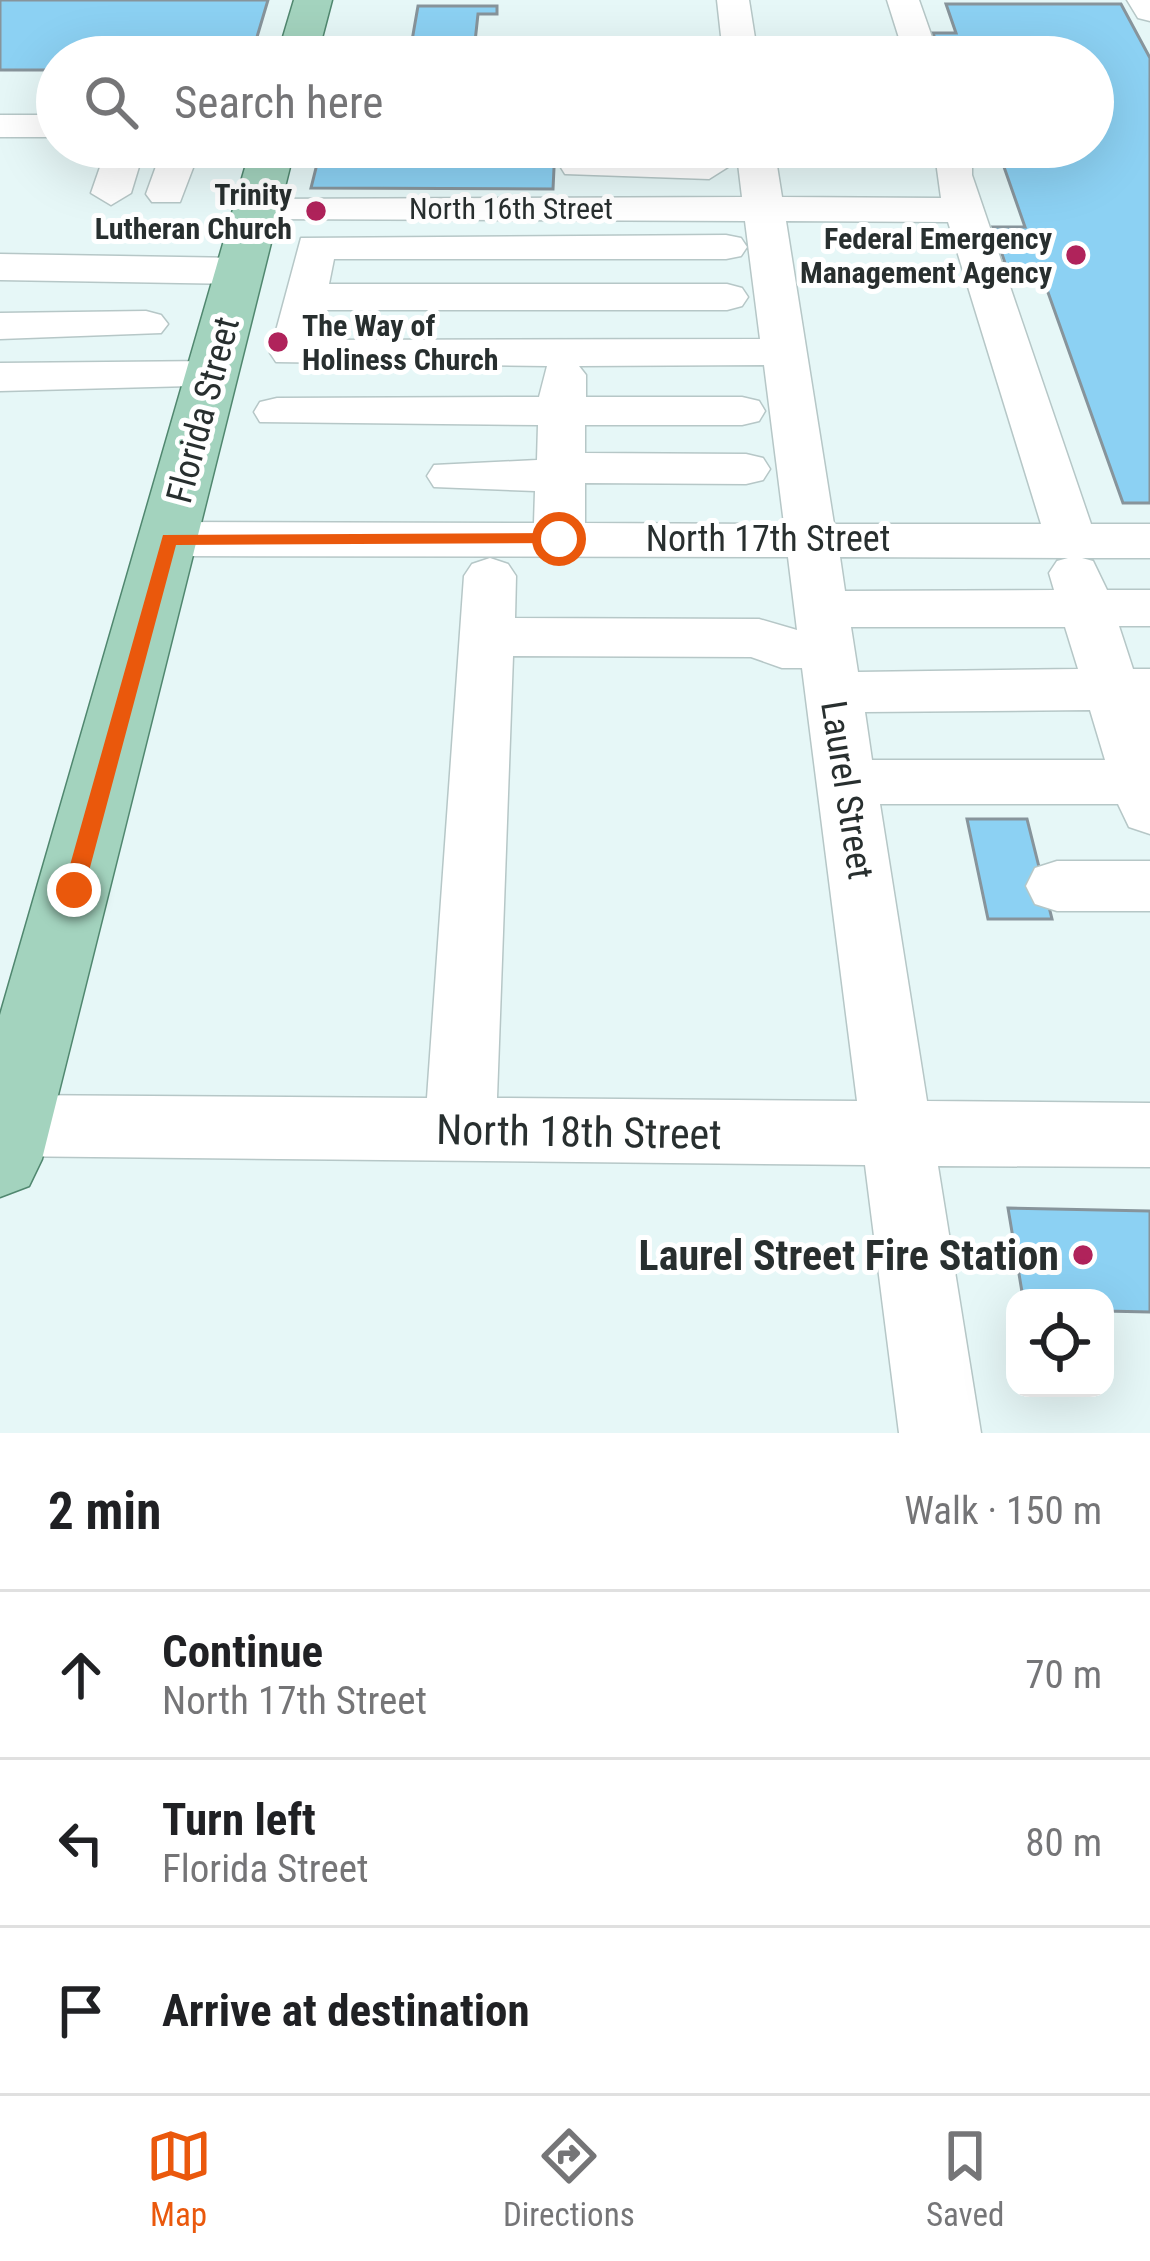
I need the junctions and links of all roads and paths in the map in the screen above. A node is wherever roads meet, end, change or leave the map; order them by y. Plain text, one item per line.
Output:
1 (313, 0) edge
2 (733, 0) edge
3 (903, 0) edge
4 (1143, 0) edge
5 (1150, 11) edge
6 (303, 36) edge
7 (738, 36) edge
8 (915, 36) edge
9 (0, 126) edge
10 (36, 126) edge
11 (119, 168) edge
12 (175, 168) edge
13 (268, 168) edge
14 (679, 168) edge
15 (734, 168) edge
16 (953, 168) edge
17 (574, 190) edge
18 (110, 193) dead end
19 (166, 194) dead end
20 (258, 207) junction
21 (964, 210) junction
22 (744, 228) junction
23 (0, 267) edge
24 (240, 272) junction
25 (305, 297) junction
26 (727, 297) dead end
27 (564, 298) junction
28 (146, 324) dead end
29 (0, 326) edge
30 (563, 352) junction
31 (785, 352) junction
32 (213, 376) junction
33 (0, 377) edge
34 (277, 412) dead end
35 (742, 412) dead end
36 (562, 413) junction
37 (746, 469) dead end
38 (561, 472) junction
39 (451, 476) dead end
40 (169, 539) junction
41 (559, 539) junction
42 (815, 539) junction
43 (1068, 540) junction
44 (1150, 541) edge
45 (490, 575) dead end
46 (1150, 608) edge
47 (1086, 609) junction
48 (486, 637) junction
49 (826, 650) junction
50 (1131, 689) edge
51 (846, 782) junction
52 (1147, 792) edge
53 (1057, 886) dead end
54 (1150, 886) edge
55 (460, 1130) junction
56 (1150, 1135) edge
57 (901, 1137) junction
58 (4, 1143) edge
59 (940, 1433) edge

1 - 6 main road
2 - 7 street
3 - 8 street
4 - 5 street
9 - 10 street
11 - 18 street
12 - 19 street
13 - 20 main road, Florida Street
14 - 17 street
15 - 22 street, Laurel Street
16 - 21 street
17 - 20 street, North 16th Street
17 - 22 street
17 - 25 street
17 - 27 street
20 - 24 main road, Florida Street
21 - 22 street
21 - 43 street
22 - 31 street, Laurel Street
23 - 24 street
24 - 32 main road, Florida Street
25 - 27 street
25 - 30 street
26 - 27 street
27 - 30 street
28 - 29 street
30 - 31 street
30 - 36 street
31 - 42 street, Laurel Street
32 - 33 street
32 - 40 main road, Florida Street
34 - 36 street
35 - 36 street
36 - 38 street
37 - 38 street
38 - 39 street
38 - 41 street
40 - 41 street, North 17th Street
40 - 58 main road, Florida Street
41 - 42 street, North 17th Street
42 - 43 street, North 17th Street
42 - 49 street, Laurel Street
43 - 44 street, North 17th Street
43 - 47 street
45 - 48 street
46 - 47 street
47 - 49 street
47 - 50 street
48 - 49 street
48 - 55 street
49 - 50 street
49 - 51 street, Laurel Street
50 - 52 street
51 - 52 street
51 - 57 street, Laurel Street
53 - 54 street
55 - 57 street, North 18th Street
55 - 58 street, North 18th Street
56 - 57 street, North 18th Street
57 - 59 street, Laurel Street

